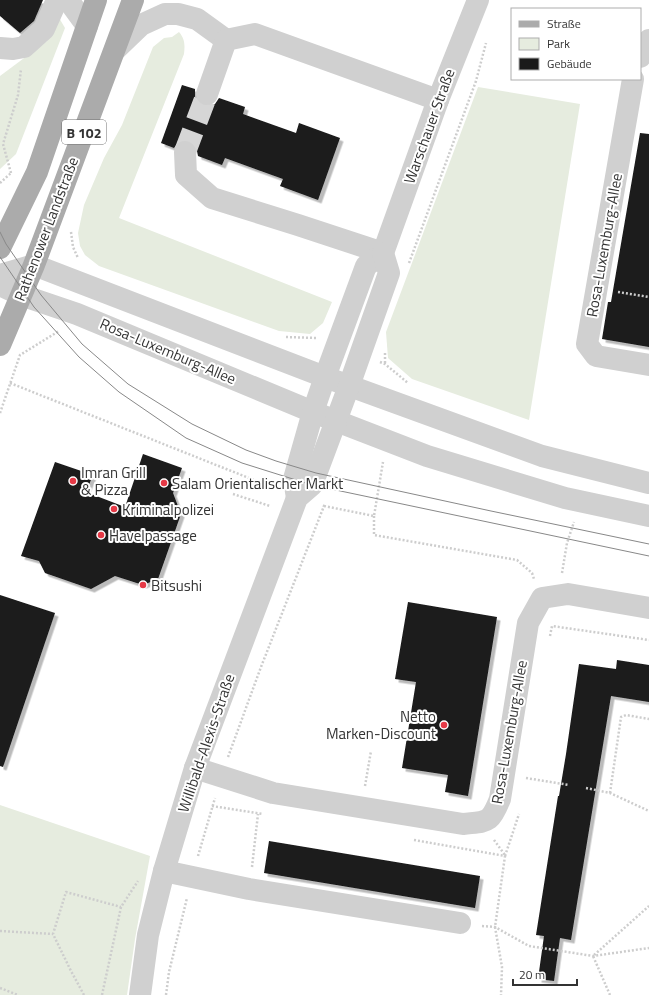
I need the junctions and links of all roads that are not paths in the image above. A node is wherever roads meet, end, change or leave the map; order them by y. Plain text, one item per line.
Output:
1 (57, 0) edge
2 (68, 0) edge
3 (96, 0) edge
4 (133, 0) edge
5 (478, 0) edge
6 (86, 26) junction
7 (226, 40) junction
8 (649, 40) edge
9 (0, 48) edge
10 (115, 50) junction
11 (641, 53) edge
12 (633, 80) edge
13 (207, 94) tunnel mouth
14 (438, 100) junction
15 (185, 152) tunnel mouth
16 (0, 248) edge
17 (383, 253) junction
18 (34, 265) junction
19 (0, 275) edge
20 (0, 285) edge
21 (21, 295) junction
22 (0, 345) edge
23 (649, 365) edge
24 (325, 377) junction
25 (350, 386) junction
26 (313, 412) junction
27 (336, 420) junction
28 (649, 483) edge
29 (297, 498) junction
30 (649, 516) edge
31 (649, 608) edge
32 (195, 768) junction
33 (164, 871) junction
34 (460, 923) dead end
35 (140, 995) edge

1 - 9 street
2 - 6 street
3 - 6 main road, Rathenower Landstraße / B 102
4 - 10 main road, Rathenower Landstraße / B 102
5 - 14 street, Warschauer Straße
6 - 16 main road, Rathenower Landstraße / B 102
7 - 10 street
7 - 13 street
7 - 14 street
8 - 11 street
10 - 18 main road, Rathenower Landstraße / B 102
12 - 23 street, Rosa-Luxemburg-Allee
14 - 17 street, Warschauer Straße
15 - 17 street
17 - 24 street
17 - 25 street
18 - 19 street
18 - 21 main road, Rathenower Landstraße / B 102
18 - 24 street, Rosa-Luxemburg-Allee
20 - 21 street, Rosa-Luxemburg-Allee
21 - 22 main road, Rathenower Landstraße / B 102
21 - 26 street, Rosa-Luxemburg-Allee
24 - 25 street, Rosa-Luxemburg-Allee
24 - 26 street
25 - 27 street
25 - 28 street, Rosa-Luxemburg-Allee
26 - 27 street, Rosa-Luxemburg-Allee
26 - 29 street, Willibald-Alexis-Straße
27 - 29 street, Willibald-Alexis-Straße
27 - 30 street, Rosa-Luxemburg-Allee
29 - 32 street, Willibald-Alexis-Straße
31 - 32 street, Rosa-Luxemburg-Allee
32 - 33 street, Willibald-Alexis-Straße
33 - 34 street
33 - 35 street, Willibald-Alexis-Straße

